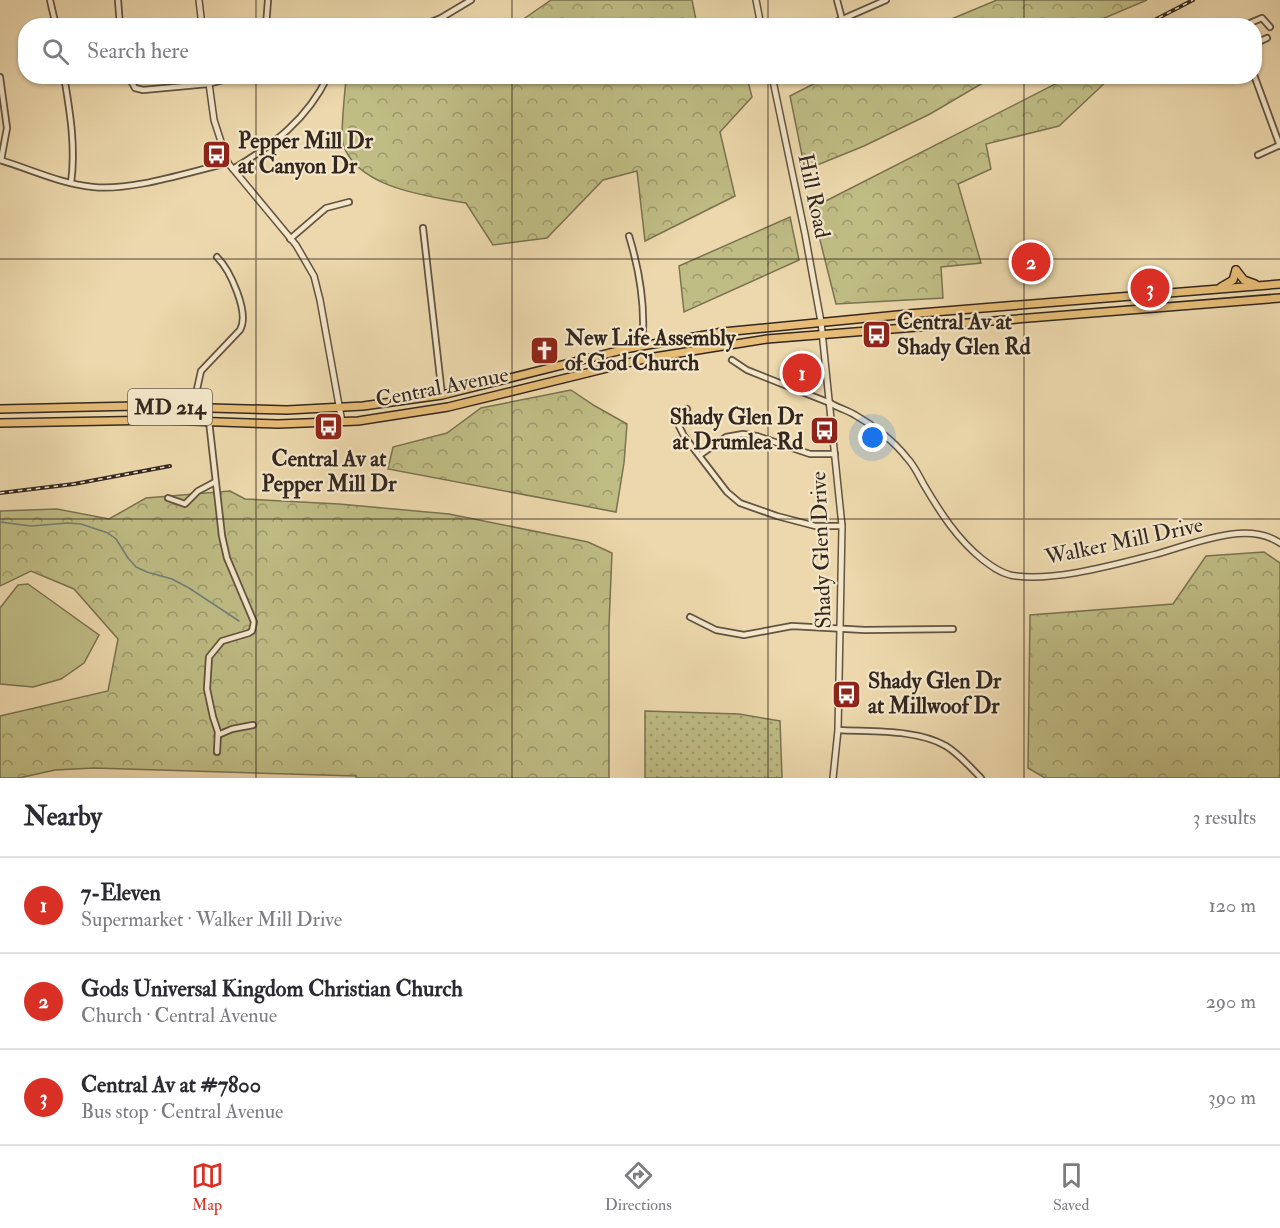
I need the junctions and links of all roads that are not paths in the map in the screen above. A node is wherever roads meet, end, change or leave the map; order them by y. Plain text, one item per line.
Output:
1 (50, 0) edge
2 (118, 0) edge
3 (199, 0) edge
4 (268, 0) edge
5 (471, 0) edge
6 (756, 0) edge
7 (837, 0) edge
8 (886, 0) edge
9 (54, 18) edge
10 (119, 18) edge
11 (201, 18) edge
12 (267, 18) edge
13 (441, 18) edge
14 (760, 18) edge
15 (842, 18) edge
16 (844, 18) edge
17 (1262, 18) edge
18 (1270, 27) dead end
19 (1267, 38) dead end
20 (1262, 40) edge
21 (0, 77) edge
22 (65, 84) edge
23 (131, 84) edge
24 (208, 84) joint
25 (323, 84) edge
26 (774, 84) edge
27 (1257, 84) edge
28 (1280, 146) edge
29 (1258, 155) dead end
30 (1, 160) edge
31 (228, 163) junction
32 (232, 169) junction
33 (71, 183) junction
34 (349, 202) dead end
35 (423, 228) dead end
36 (629, 236) dead end
37 (290, 239) junction
38 (218, 257) dead end
39 (1280, 284) edge
40 (1260, 286) junction
41 (1217, 289) junction
42 (1280, 298) edge
43 (821, 322) junction
44 (823, 335) junction
45 (642, 346) junction
46 (732, 360) dead end
47 (442, 395) junction
48 (830, 403) junction
49 (193, 407) junction
50 (340, 408) junction
51 (0, 409) edge
52 (687, 409) dead end
53 (209, 421) junction
54 (342, 422) junction
55 (0, 423) edge
56 (835, 454) junction
57 (700, 455) junction
58 (215, 482) junction
59 (168, 498) dead end
60 (842, 526) junction
61 (1280, 543) edge
62 (690, 617) dead end
63 (841, 628) junction
64 (953, 628) dead end
65 (253, 725) dead end
66 (838, 730) junction
67 (218, 735) junction
68 (217, 752) dead end
69 (832, 778) edge
70 (981, 778) edge

1 - 9 street
2 - 10 street
3 - 11 street
4 - 12 street
5 - 13 street
6 - 14 street
7 - 15 street
8 - 16 street
17 - 18 street
19 - 20 street
21 - 30 street
22 - 33 street
23 - 24 street
24 - 31 street
25 - 32 street
26 - 43 street, Hill Road
27 - 28 street
28 - 29 street
30 - 33 street
31 - 32 street
31 - 33 street
32 - 37 street
34 - 37 street
35 - 47 street
36 - 45 street
37 - 50 street
38 - 49 street
39 - 40 main road, Central Avenue / MD 214
40 - 41 main road, Central Avenue / MD 214
40 - 41 main road
41 - 43 main road, Central Avenue / MD 214
42 - 44 main road, Central Avenue / MD 214
43 - 44 street, Shady Glen Drive
43 - 45 main road, Central Avenue / MD 214
44 - 48 street, Shady Glen Drive
44 - 54 main road, Central Avenue / MD 214
45 - 47 main road, Central Avenue / MD 214
46 - 48 street, Walker Mill Drive
47 - 50 main road, Central Avenue / MD 214
48 - 56 street, Shady Glen Drive
48 - 61 street, Walker Mill Drive
49 - 50 main road, Central Avenue / MD 214
49 - 51 main road, Central Avenue / MD 214
50 - 54 street
52 - 57 street
53 - 54 main road, Central Avenue / MD 214
53 - 55 main road, Central Avenue / MD 214
53 - 58 street
56 - 57 street
56 - 60 street, Shady Glen Drive
57 - 60 street
58 - 59 street
58 - 67 street
60 - 63 street, Shady Glen Drive
62 - 63 street
63 - 64 street
63 - 66 street, Shady Glen Drive
65 - 67 street
66 - 69 street, Shady Glen Drive
66 - 70 street
67 - 68 street

